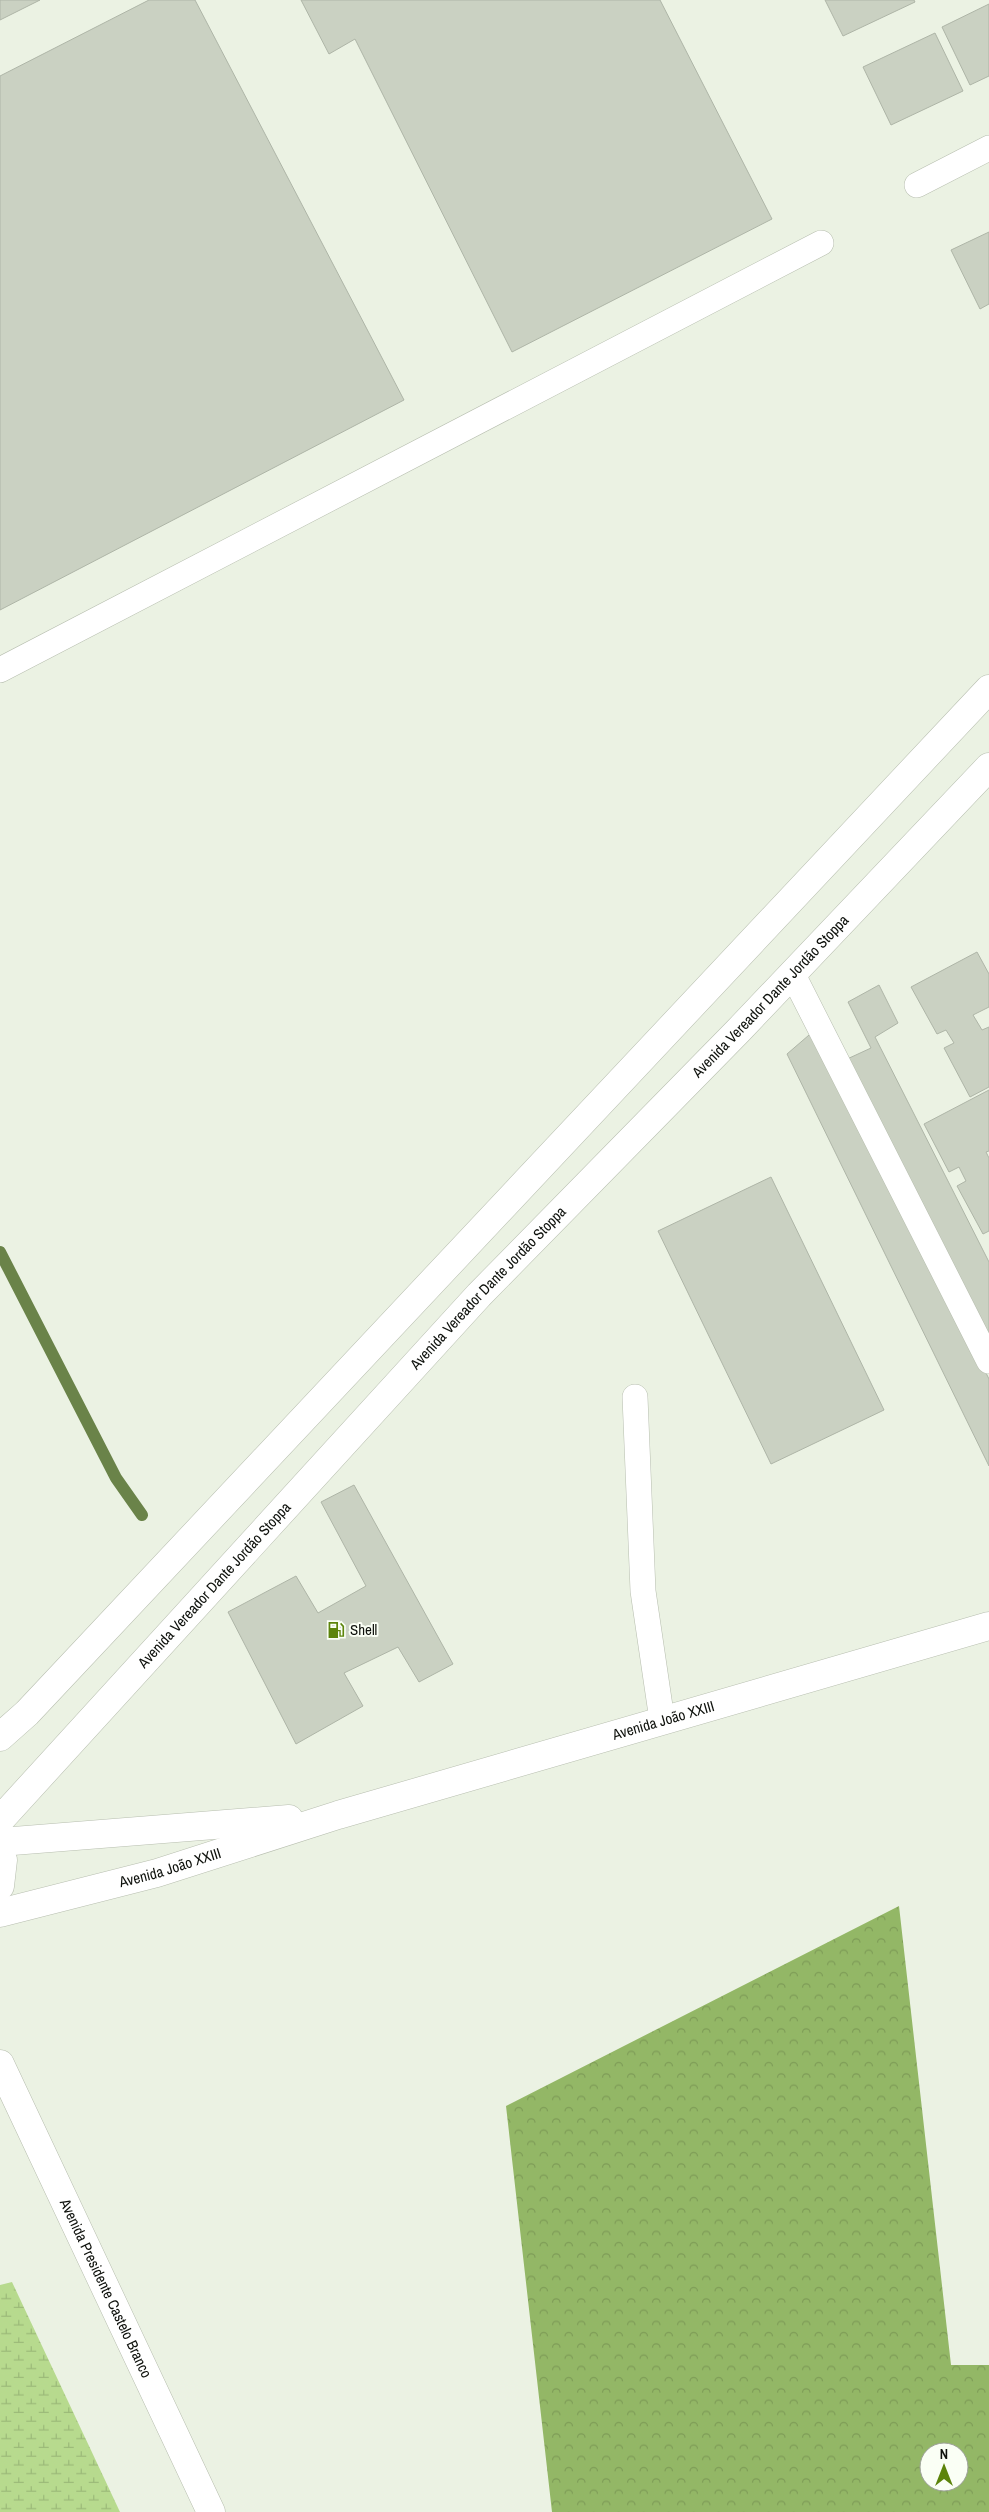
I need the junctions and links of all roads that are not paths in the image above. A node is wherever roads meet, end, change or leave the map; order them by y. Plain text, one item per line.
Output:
1 (989, 148) edge
2 (917, 185) dead end
3 (821, 243) dead end
4 (0, 670) edge
5 (989, 689) edge
6 (989, 767) edge
7 (792, 973) junction
8 (989, 1361) edge
9 (635, 1397) dead end
10 (989, 1626) edge
11 (662, 1720) junction
12 (0, 1737) edge
13 (338, 1815) junction
14 (0, 1820) edge
15 (0, 1842) edge
16 (0, 1854) edge
17 (0, 1886) edge
18 (0, 1913) edge
19 (0, 2064) edge
20 (211, 2512) edge

1 - 2 lane
3 - 4 lane
5 - 12 street
6 - 7 street, Avenida Vereador Dante Jordão Stoppa
7 - 8 lane
7 - 14 street, Avenida Vereador Dante Jordão Stoppa
9 - 11 lane
10 - 11 street, Avenida João XXIII
11 - 13 street, Avenida João XXIII
13 - 15 street, Avenida João XXIII
13 - 18 street, Avenida João XXIII
16 - 17 street
19 - 20 street, Avenida Presidente Castelo Branco

